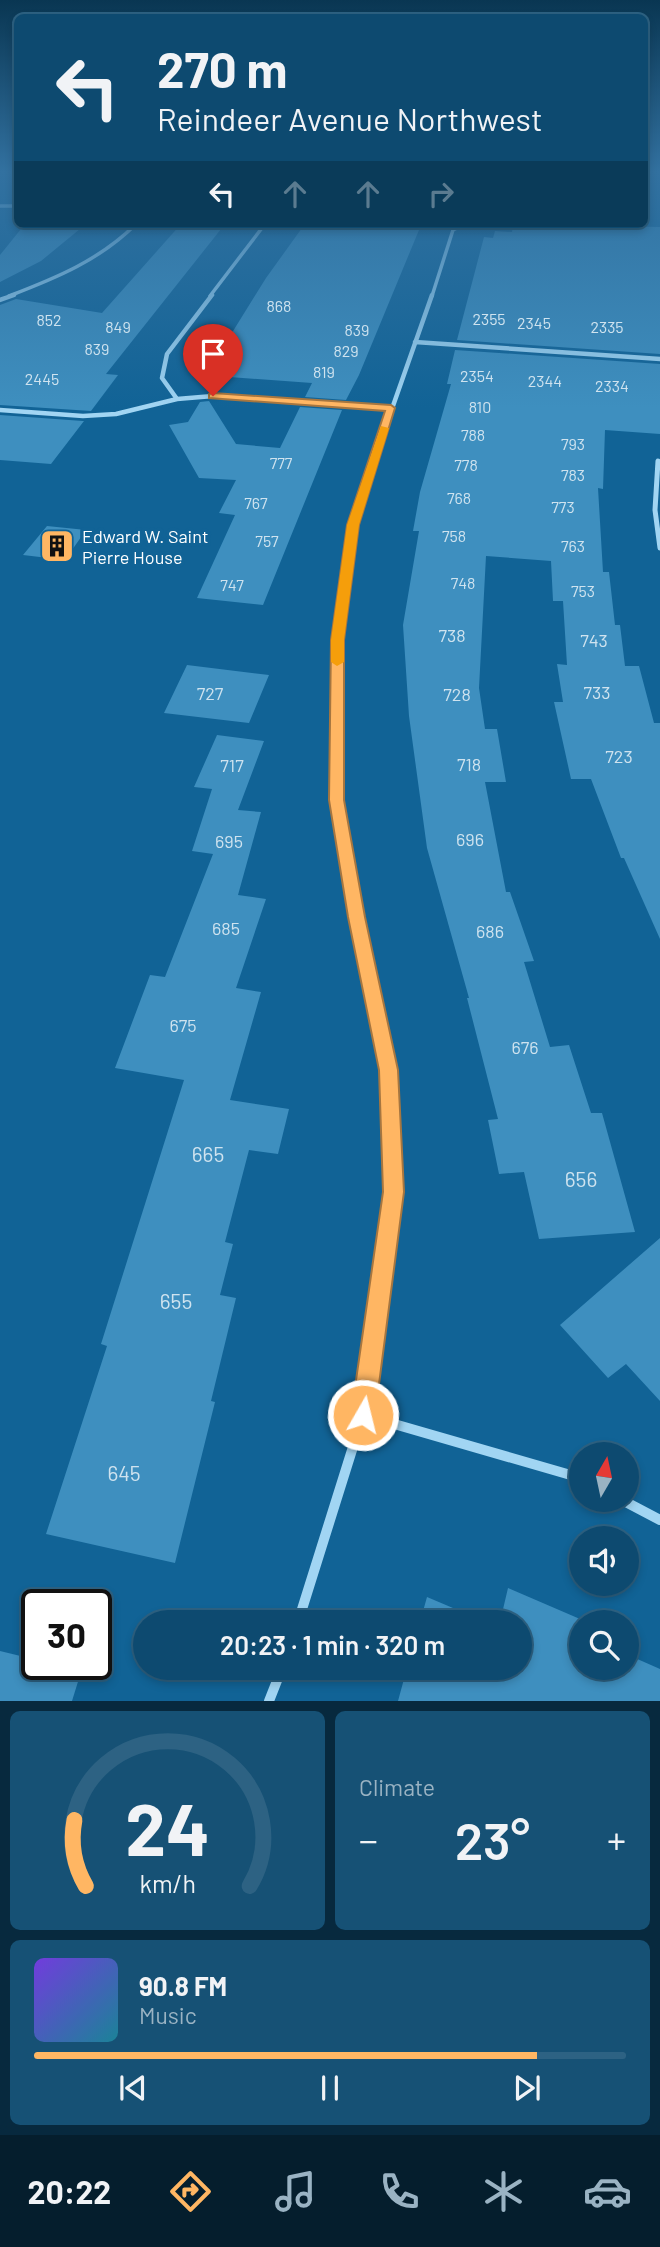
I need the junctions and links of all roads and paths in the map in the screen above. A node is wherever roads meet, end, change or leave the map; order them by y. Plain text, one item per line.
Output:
1 (106, 249) edge
2 (246, 249) edge
3 (446, 249) edge
4 (0, 300) edge
5 (415, 342) junction
6 (660, 359) edge
7 (177, 399) junction
8 (391, 408) junction
9 (0, 410) edge
10 (659, 461) edge
11 (660, 548) edge
12 (363, 1415) junction
13 (569, 1475) edge
14 (639, 1509) edge
15 (660, 1520) edge
16 (302, 1610) edge
17 (277, 1680) edge
18 (269, 1701) edge

1 - 4 street
2 - 7 street
3 - 5 street
5 - 6 street
5 - 8 street
7 - 8 street
7 - 9 street
8 - 12 street
10 - 11 street
12 - 13 street
12 - 16 street
14 - 15 street
17 - 18 street

